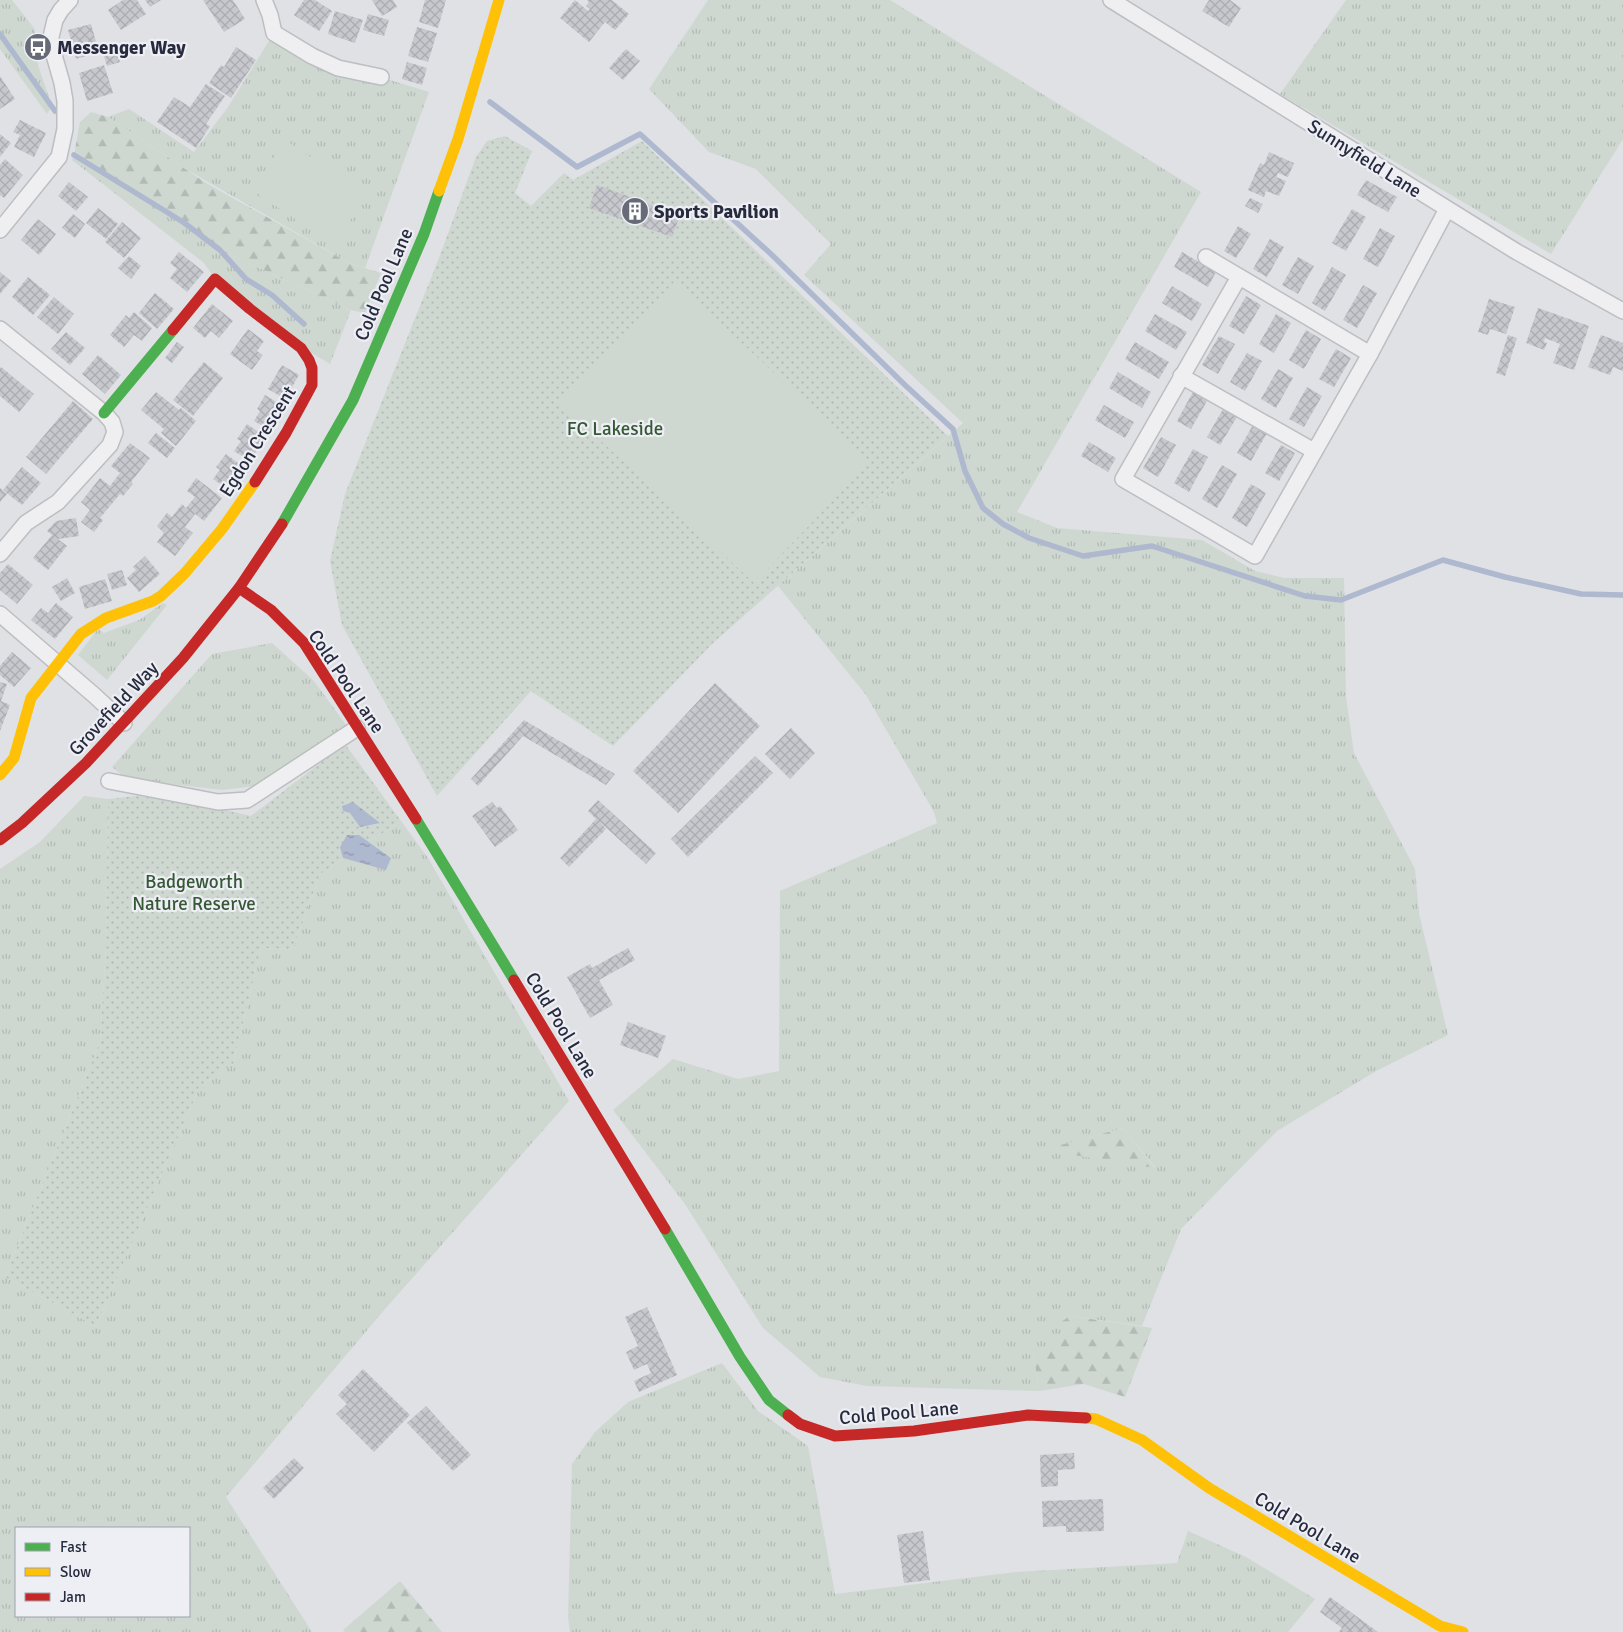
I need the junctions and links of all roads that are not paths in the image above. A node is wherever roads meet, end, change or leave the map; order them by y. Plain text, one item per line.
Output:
1 (70, 0) edge
2 (264, 0) edge
3 (499, 0) edge
4 (1111, 0) edge
5 (381, 77) dead end
6 (1447, 209) junction
7 (0, 230) edge
8 (1206, 257) dead end
9 (1239, 277) junction
10 (1623, 311) edge
11 (0, 329) edge
12 (1370, 354) junction
13 (1181, 376) junction
14 (104, 413) junction
15 (1314, 451) junction
16 (0, 554) edge
17 (239, 588) junction
18 (0, 614) edge
19 (58, 664) junction
20 (124, 723) junction
21 (357, 728) junction
22 (0, 775) edge
23 (108, 781) dead end
24 (0, 840) edge
25 (1463, 1632) edge

1 - 7 street
2 - 5 street
3 - 17 street, Cold Pool Lane
4 - 6 street, Sunnyfield Lane
6 - 10 street, Sunnyfield Lane
6 - 12 street
8 - 9 street
9 - 12 street
9 - 13 street
11 - 14 street
12 - 15 street
13 - 15 street
13 - 15 street
14 - 16 street
14 - 19 street, Egdon Crescent
17 - 20 street, Grovefield Way
17 - 21 street, Cold Pool Lane
18 - 19 street
19 - 20 street
19 - 22 street
20 - 24 street, Grovefield Way
21 - 23 street
21 - 25 street, Cold Pool Lane

